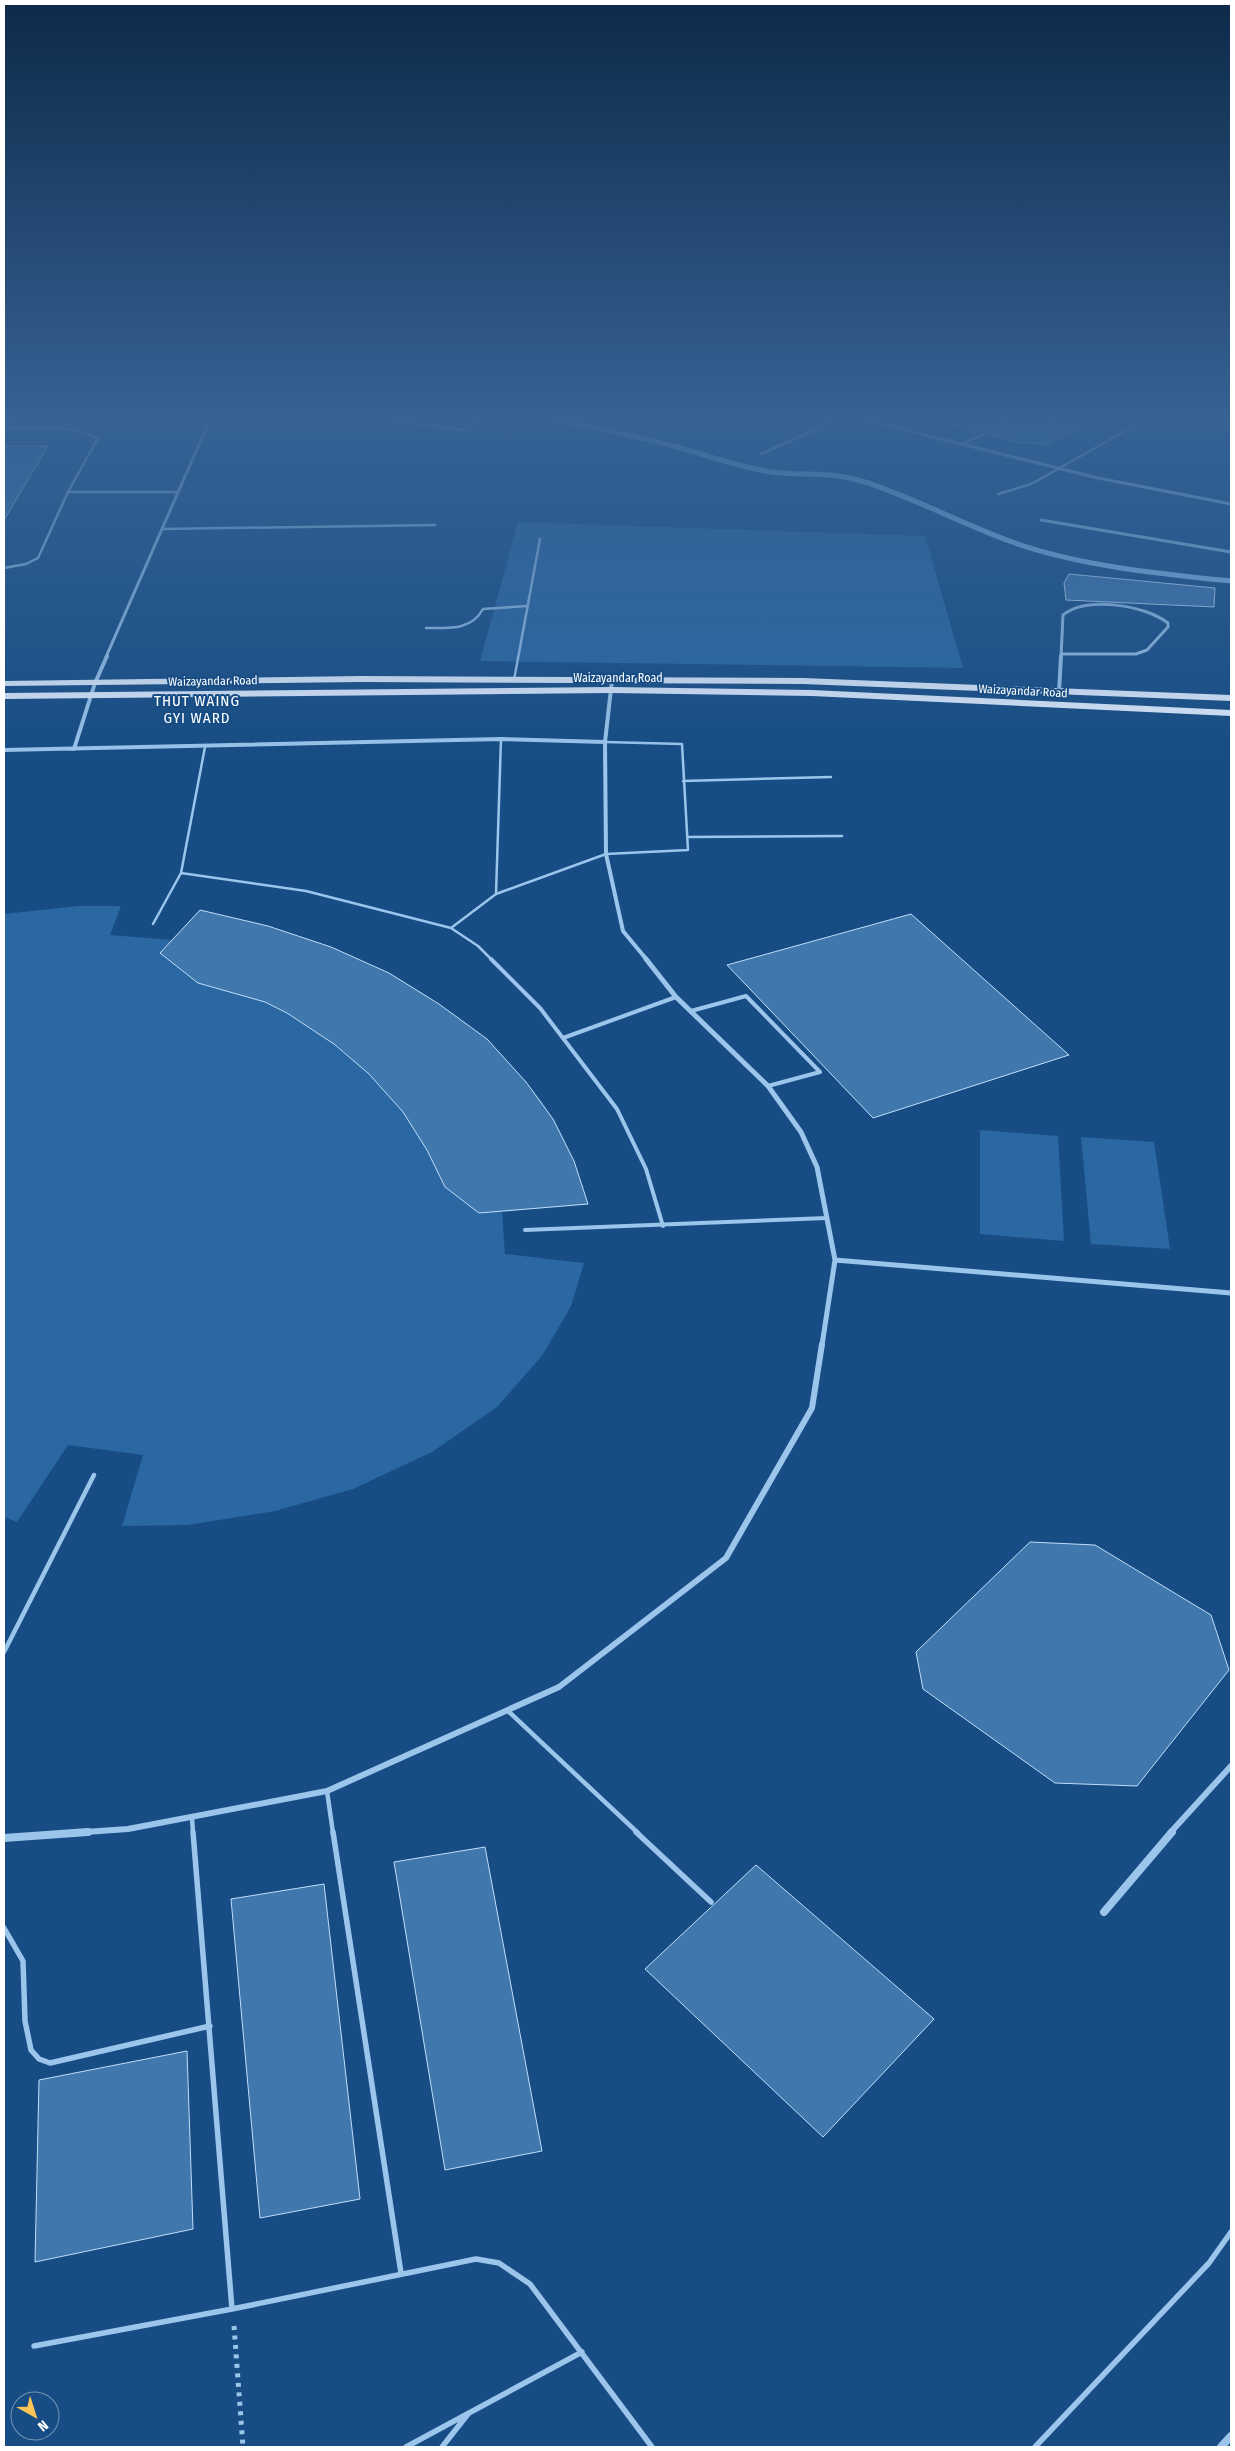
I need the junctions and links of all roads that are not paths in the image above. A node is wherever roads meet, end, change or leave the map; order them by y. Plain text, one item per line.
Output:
1 (50, 531) edge
2 (161, 531) edge
3 (1109, 531) edge
4 (540, 540) dead end
5 (1231, 552) edge
6 (4, 568) edge
7 (528, 606) junction
8 (426, 628) dead end
9 (1061, 654) junction
10 (514, 680) junction
11 (95, 683) junction
12 (4, 684) edge
13 (611, 685) junction
14 (1059, 692) junction
15 (92, 694) junction
16 (4, 696) edge
17 (1231, 698) edge
18 (1231, 713) edge
19 (500, 739) junction
20 (605, 742) junction
21 (205, 747) junction
22 (74, 749) junction
23 (4, 750) edge
24 (831, 778) dead end
25 (683, 781) junction
26 (842, 836) dead end
27 (687, 837) junction
28 (606, 854) junction
29 (181, 874) junction
30 (496, 894) junction
31 (153, 924) dead end
32 (451, 928) junction
33 (676, 998) junction
34 (691, 1011) junction
35 (562, 1038) junction
36 (768, 1086) junction
37 (827, 1218) junction
38 (663, 1226) junction
39 (525, 1230) dead end
40 (835, 1260) junction
41 (1231, 1293) edge
42 (94, 1475) dead end
43 (4, 1652) edge
44 (508, 1710) junction
45 (1231, 1766) edge
46 (327, 1791) junction
47 (192, 1817) junction
48 (4, 1838) edge
49 (711, 1902) dead end
50 (1104, 1912) dead end
51 (4, 1928) edge
52 (210, 2026) junction
53 (1231, 2232) edge
54 (401, 2273) junction
55 (232, 2309) junction
56 (34, 2346) dead end
57 (582, 2352) junction
58 (469, 2412) junction
59 (1231, 2436) edge
60 (406, 2447) edge
61 (442, 2447) edge
62 (652, 2447) edge
63 (1035, 2447) edge
64 (1221, 2447) edge

1 - 6 lane
2 - 11 street
3 - 5 street
4 - 7 lane
7 - 8 lane
7 - 10 lane
9 - 9 street
9 - 14 street
10 - 11 main road, Waizayandar Road
10 - 13 main road, Waizayandar Road
11 - 12 main road, Waizayandar Road
11 - 15 street
13 - 14 main road, Waizayandar Road
13 - 15 main road, Waizayandar Road
13 - 18 main road, Waizayandar Road
13 - 20 street
14 - 17 main road, Waizayandar Road
15 - 16 main road, Waizayandar Road
15 - 22 street
19 - 20 street
19 - 21 street
19 - 30 lane
20 - 25 lane
20 - 28 street
21 - 22 street
21 - 29 lane
22 - 23 street
24 - 25 lane
25 - 27 lane
26 - 27 lane
27 - 28 lane
28 - 30 lane
28 - 33 street
29 - 31 lane
29 - 32 lane
30 - 32 lane
32 - 35 lane
33 - 34 street
33 - 35 lane
34 - 36 street
34 - 36 lane
35 - 38 lane
36 - 37 street
37 - 38 lane
37 - 40 street
38 - 39 lane
40 - 41 street
40 - 44 street
42 - 43 lane
44 - 46 street
44 - 49 lane
45 - 50 street
46 - 47 street
46 - 54 lane
47 - 48 street
47 - 52 lane
51 - 52 lane
52 - 55 lane
53 - 63 lane
54 - 55 lane
54 - 57 lane
55 - 56 lane
57 - 58 lane
57 - 62 lane
58 - 60 lane
58 - 61 lane
59 - 64 street

